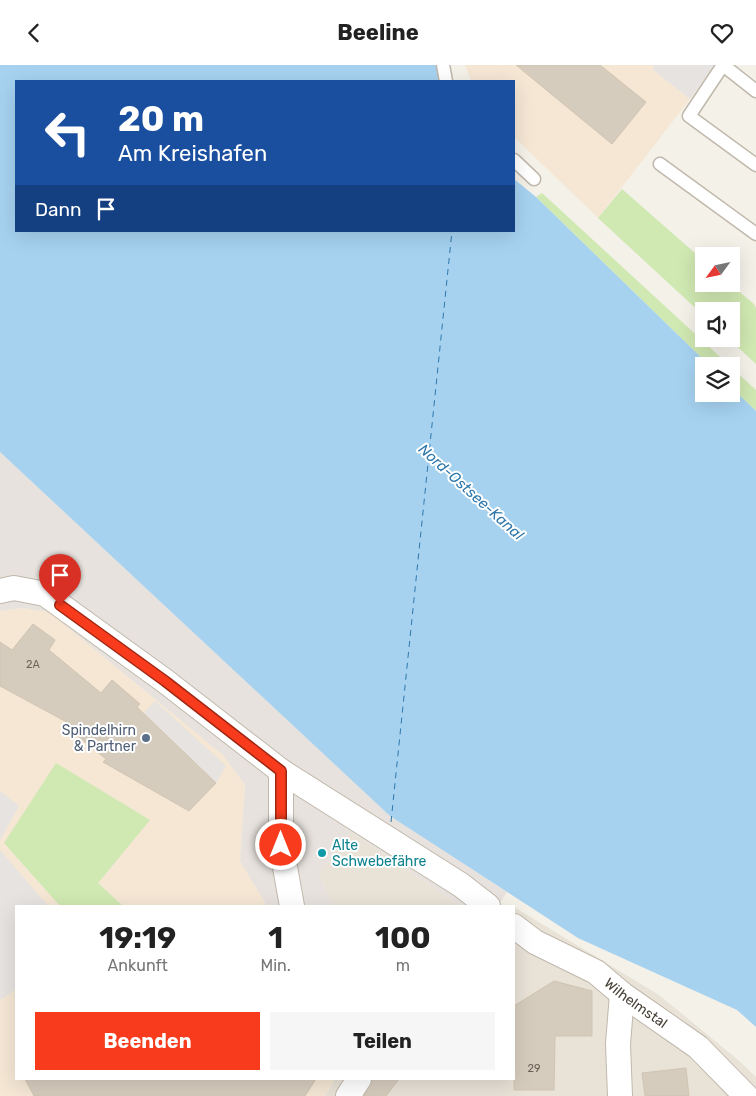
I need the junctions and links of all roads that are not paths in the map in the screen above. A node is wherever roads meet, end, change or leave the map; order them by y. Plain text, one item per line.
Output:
1 (443, 65) edge
2 (446, 80) edge
3 (756, 91) edge
4 (515, 161) edge
5 (660, 163) dead end
6 (756, 165) edge
7 (534, 179) dead end
8 (756, 234) edge
9 (0, 591) edge
10 (281, 771) junction
11 (292, 905) edge
12 (487, 905) edge
13 (515, 927) edge
14 (622, 994) junction
15 (358, 1080) edge
16 (348, 1096) edge
17 (620, 1096) edge
18 (746, 1096) edge

1 - 2 lane
3 - 6 lane
4 - 7 lane
5 - 8 lane
9 - 10 street
10 - 11 street
10 - 12 street
13 - 14 street, Wilhelmstal
14 - 17 street
14 - 18 street, Wilhelmstal
15 - 16 street

